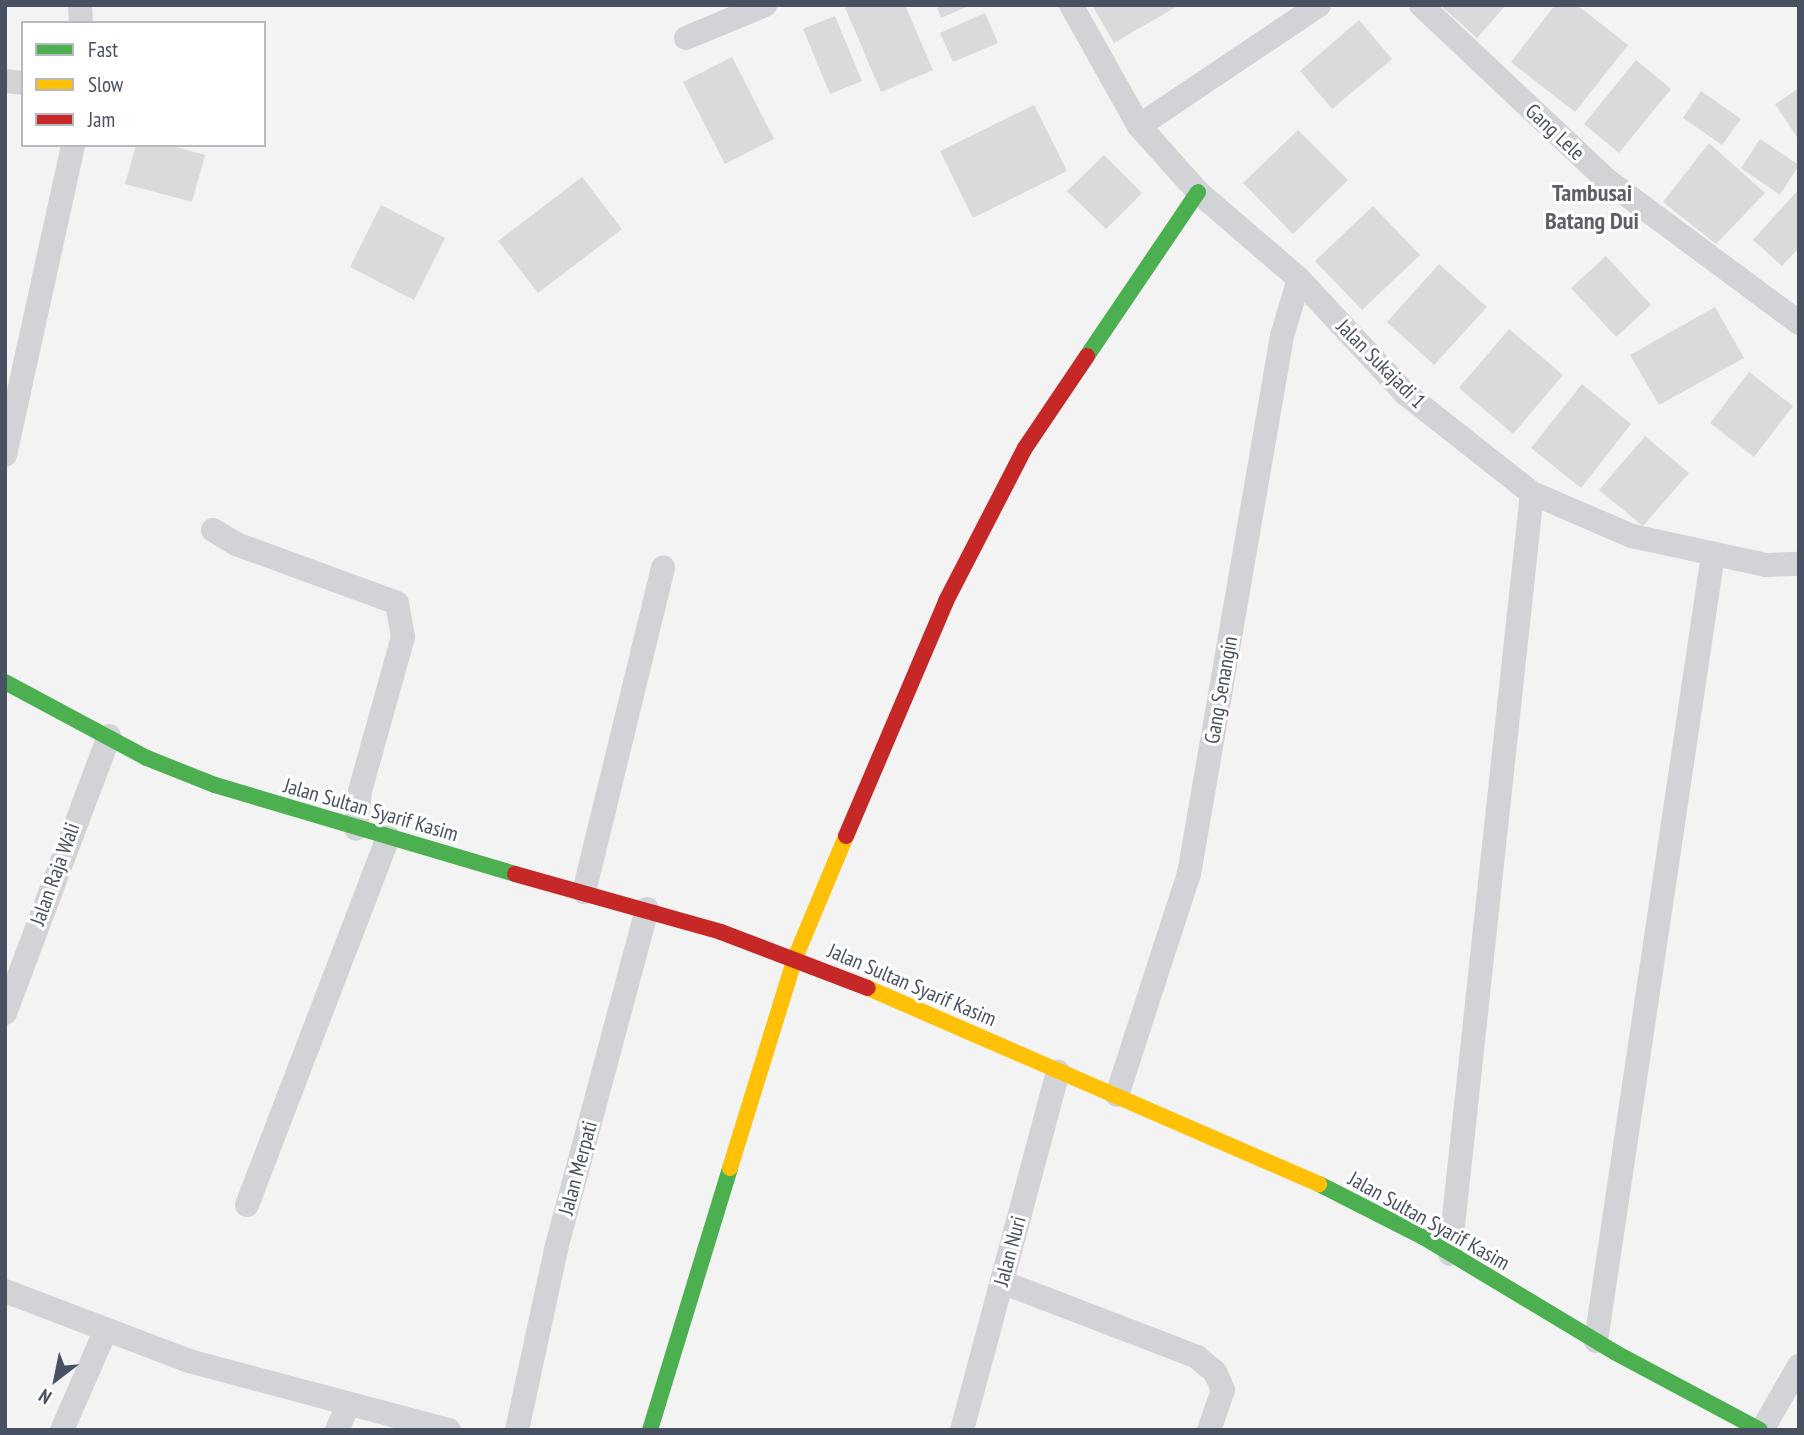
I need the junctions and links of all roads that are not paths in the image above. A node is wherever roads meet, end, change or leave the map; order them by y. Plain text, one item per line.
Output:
1 (765, 5) edge
2 (1071, 5) edge
3 (1319, 5) edge
4 (1421, 5) edge
5 (685, 38) dead end
6 (1139, 125) junction
7 (73, 147) edge
8 (1198, 192) junction
9 (1299, 279) junction
10 (1799, 323) edge
11 (5, 455) edge
12 (1532, 493) junction
13 (213, 530) dead end
14 (1713, 554) junction
15 (1799, 564) edge
16 (663, 567) dead end
17 (5, 682) edge
18 (109, 736) junction
19 (356, 829) junction
20 (388, 837) junction
21 (584, 892) junction
22 (647, 909) junction
23 (795, 958) junction
24 (5, 1013) edge
25 (1058, 1072) junction
26 (1117, 1095) junction
27 (247, 1205) dead end
28 (1450, 1254) junction
29 (1002, 1282) junction
30 (5, 1292) edge
31 (106, 1330) junction
32 (1596, 1341) junction
33 (1799, 1366) edge
34 (348, 1405) junction
35 (62, 1430) edge
36 (337, 1430) edge
37 (449, 1430) edge
38 (517, 1430) edge
39 (650, 1430) edge
40 (962, 1430) edge
41 (1209, 1430) edge
42 (1761, 1430) edge

1 - 5 street
2 - 6 street, Jalan Sukajadi 1
3 - 6 street
4 - 10 street, Gang Lele
6 - 8 street, Jalan Sukajadi 1
7 - 11 street
8 - 9 street, Jalan Sukajadi 1
8 - 23 street
9 - 12 street, Jalan Sukajadi 1
9 - 26 street, Gang Senangin
12 - 14 street, Jalan Sukajadi 1
12 - 28 street
13 - 19 street
14 - 15 street, Jalan Sukajadi 1
14 - 32 street
16 - 21 street
17 - 18 street, Jalan Sultan Syarif Kasim
18 - 19 street, Jalan Sultan Syarif Kasim
18 - 24 street, Jalan Raja Wali
19 - 20 street, Jalan Sultan Syarif Kasim
20 - 21 street, Jalan Sultan Syarif Kasim
20 - 27 street
21 - 22 street, Jalan Sultan Syarif Kasim
22 - 23 street, Jalan Sultan Syarif Kasim
22 - 38 street, Jalan Merpati
23 - 25 street, Jalan Sultan Syarif Kasim
23 - 39 street
25 - 26 street, Jalan Sultan Syarif Kasim
25 - 29 street, Jalan Nuri
26 - 28 street, Jalan Sultan Syarif Kasim
28 - 32 street, Jalan Sultan Syarif Kasim
29 - 40 street, Jalan Nuri
29 - 41 street
30 - 31 street
31 - 34 street
31 - 35 street
32 - 42 street, Jalan Sultan Syarif Kasim
33 - 42 street
34 - 36 street
34 - 37 street

